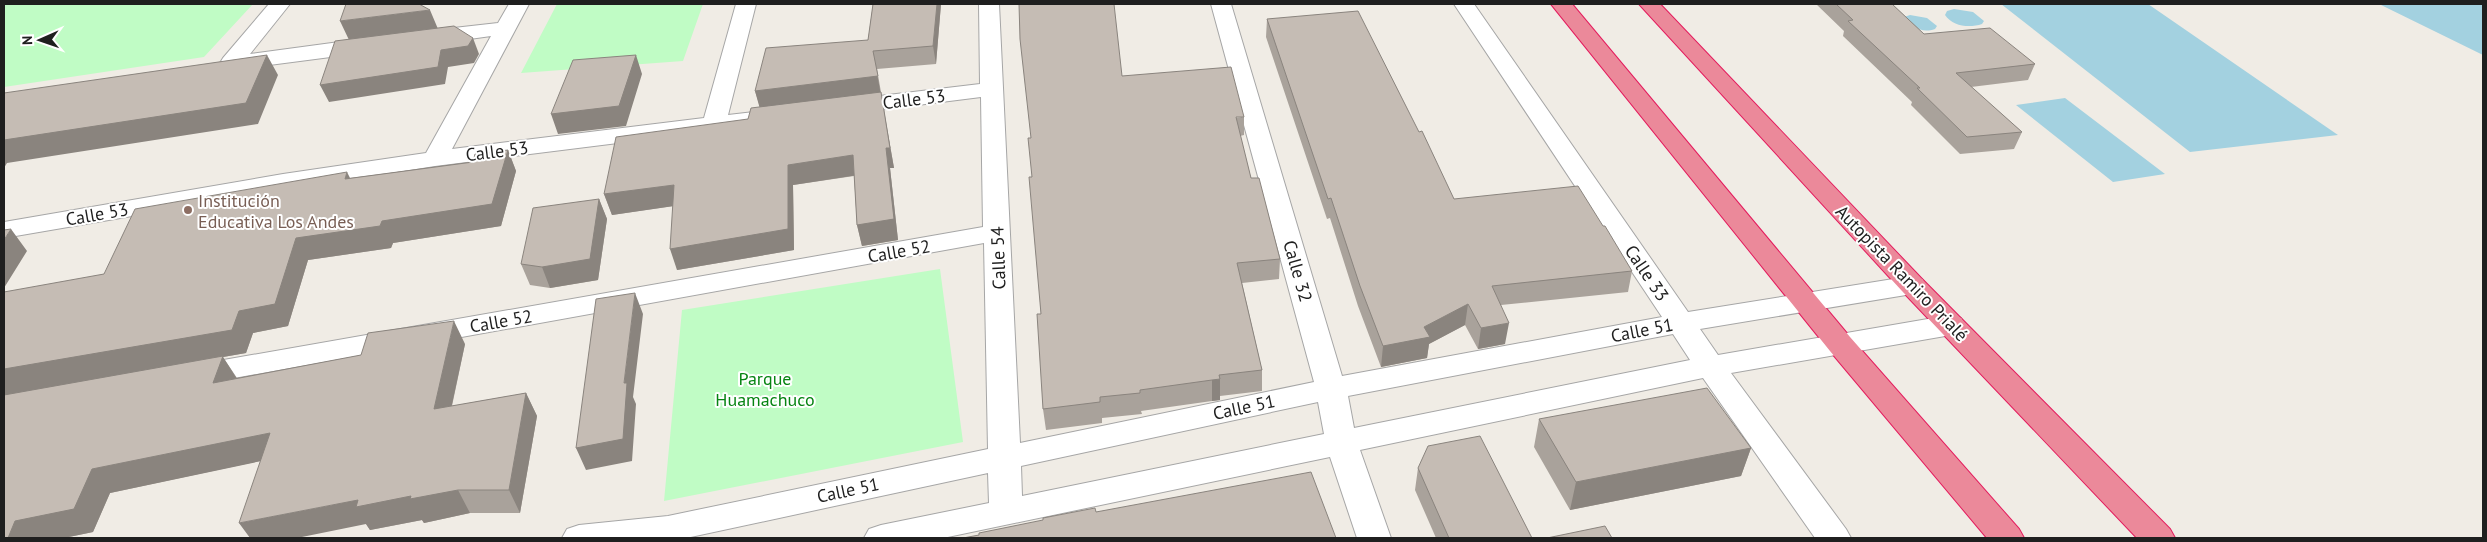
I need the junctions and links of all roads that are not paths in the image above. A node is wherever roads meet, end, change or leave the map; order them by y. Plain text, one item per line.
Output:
1 (280, 4) edge
2 (519, 4) edge
3 (746, 4) edge
4 (989, 4) edge
5 (1221, 4) edge
6 (1464, 4) edge
7 (1561, 4) edge
8 (1649, 4) edge
9 (507, 28) junction
10 (992, 89) junction
11 (819, 111) edge
12 (781, 116) edge
13 (714, 124) junction
14 (435, 159) junction
15 (4, 230) edge
16 (997, 234) junction
17 (1912, 285) junction
18 (1806, 302) junction
19 (1681, 323) junction
20 (1951, 325) junction
21 (1840, 344) junction
22 (1710, 366) junction
23 (170, 379) edge
24 (1331, 389) junction
25 (1342, 442) junction
26 (1004, 457) junction
27 (1006, 512) junction
28 (579, 538) edge
29 (881, 538) edge
30 (1374, 538) edge
31 (1834, 538) edge
32 (2007, 538) edge
33 (2158, 538) edge

1 - 9 street
2 - 9 street
3 - 13 street
4 - 10 street, Calle 54
5 - 24 street, Calle 32
6 - 19 street, Calle 33
7 - 18 highway
8 - 17 highway, Autopista Ramiro Prialé
9 - 14 street
10 - 11 street, Calle 53
10 - 16 street, Calle 54
12 - 13 street, Calle 53
13 - 14 street, Calle 53
14 - 15 street, Calle 53
16 - 23 street, Calle 52
16 - 26 street, Calle 54
17 - 18 street, Calle 51
17 - 20 highway, Autopista Ramiro Prialé
18 - 19 street, Calle 51
18 - 21 highway
19 - 22 street, Calle 33
19 - 24 street, Calle 51
20 - 21 street
20 - 33 highway, Autopista Ramiro Prialé
21 - 22 street
21 - 32 highway
22 - 25 street
22 - 31 street, Calle 33
24 - 25 street, Calle 32
24 - 26 street, Calle 51
25 - 27 street
25 - 30 street, Calle 32
26 - 27 street, Calle 54
26 - 28 street, Calle 51
27 - 29 street

